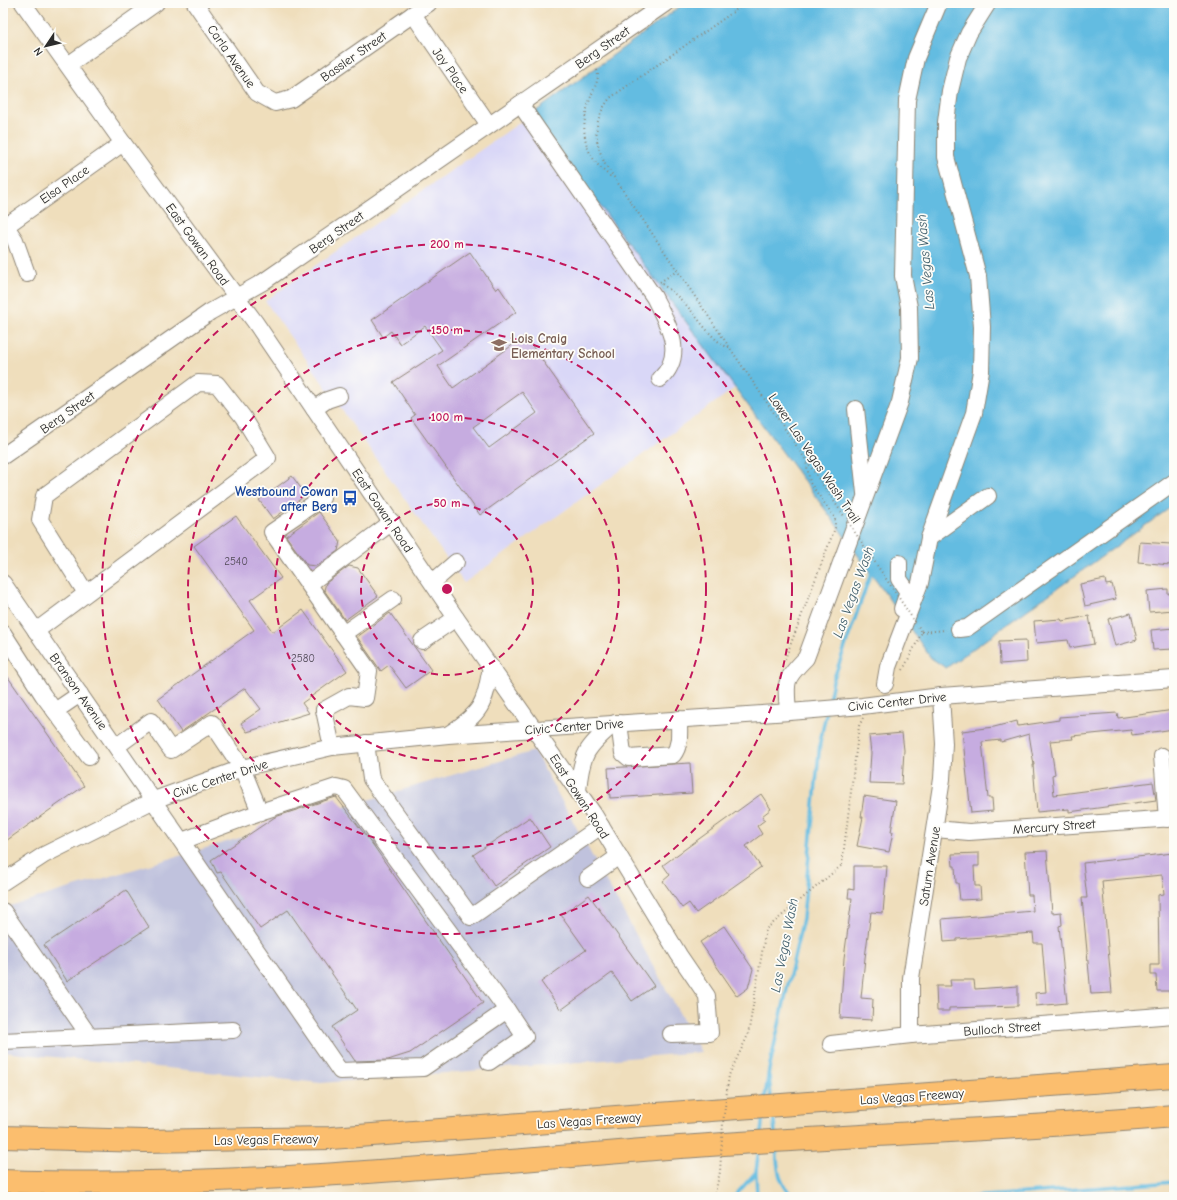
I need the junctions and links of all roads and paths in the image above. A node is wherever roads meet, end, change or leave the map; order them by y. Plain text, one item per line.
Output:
1 (23, 3) edge
2 (156, 3) edge
3 (195, 3) edge
4 (429, 3) edge
5 (666, 3) edge
6 (746, 3) edge
7 (939, 3) edge
8 (988, 3) edge
9 (413, 14) junction
10 (68, 65) junction
11 (597, 70) dead end
12 (275, 103) joint
13 (520, 104) junction
14 (489, 125) junction
15 (123, 143) junction
16 (613, 176) junction
17 (4, 224) edge
18 (677, 271) junction
19 (27, 274) dead end
20 (644, 282) junction
21 (660, 282) junction
22 (238, 297) junction
23 (729, 347) junction
24 (660, 378) dead end
25 (339, 396) dead end
26 (314, 408) junction
27 (856, 409) dead end
28 (3, 456) edge
29 (806, 460) junction
30 (1174, 482) edge
31 (988, 496) dead end
32 (866, 497) junction
33 (322, 498) dead end
34 (392, 522) junction
35 (929, 538) junction
36 (456, 562) dead end
37 (899, 563) dead end
38 (433, 582) junction
39 (3, 583) edge
40 (309, 584) junction
41 (86, 593) junction
42 (393, 599) dead end
43 (456, 618) junction
44 (959, 630) joint
45 (36, 631) junction
46 (922, 632) junction
47 (3, 633) edge
48 (343, 634) junction
49 (422, 641) dead end
50 (782, 666) dead end
51 (491, 667) junction
52 (1174, 679) edge
53 (885, 684) junction
54 (80, 694) junction
55 (941, 696) junction
56 (888, 702) junction
57 (865, 705) junction
58 (55, 711) junction
59 (789, 712) junction
60 (679, 719) junction
61 (617, 723) junction
62 (535, 729) junction
63 (448, 735) junction
64 (366, 743) junction
65 (117, 746) junction
66 (332, 747) junction
67 (1162, 756) dead end
68 (89, 758) dead end
69 (242, 768) junction
70 (578, 791) junction
71 (154, 800) junction
72 (260, 812) junction
73 (1171, 818) edge
74 (601, 826) junction
75 (934, 829) junction
76 (182, 841) junction
77 (619, 856) junction
78 (588, 878) dead end
79 (3, 882) edge
80 (3, 911) edge
81 (507, 1010) junction
82 (1174, 1015) edge
83 (233, 1030) dead end
84 (671, 1034) dead end
85 (911, 1035) junction
86 (90, 1037) junction
87 (3, 1041) edge
88 (830, 1044) dead end
89 (490, 1062) dead end
90 (1174, 1076) edge
91 (1174, 1116) edge
92 (1129, 1120) junction
93 (1174, 1124) edge
94 (3, 1137) edge
95 (3, 1181) edge
96 (714, 1197) edge

1 - 10 street, East Gowan Road
2 - 10 street
3 - 12 street, Carla Avenue
4 - 9 street, Bassler Street
5 - 13 street, Berg Street
6 - 16 path, Lower Las Vegas Wash Trail
7 - 32 street
8 - 35 street
9 - 12 street, Bassler Street
9 - 14 street, Jay Place
10 - 15 street, East Gowan Road
11 - 16 path
13 - 14 street, Berg Street
13 - 20 street
14 - 22 street, Berg Street
15 - 17 street, Elsa Place
15 - 22 street, East Gowan Road
16 - 18 path, Lower Las Vegas Wash Trail
17 - 19 street
18 - 21 path
18 - 23 path, Lower Las Vegas Wash Trail
20 - 21 path
20 - 24 street
21 - 23 path
22 - 26 street, East Gowan Road
22 - 28 street, Berg Street
23 - 29 path, Lower Las Vegas Wash Trail
25 - 26 street
26 - 34 street, East Gowan Road
27 - 32 street
29 - 46 path, Lower Las Vegas Wash Trail, bridge
29 - 50 path
30 - 44 street
31 - 35 street
32 - 59 street
33 - 40 street
34 - 38 street, East Gowan Road
34 - 40 street
35 - 53 street
36 - 38 street
37 - 53 street
38 - 43 street, East Gowan Road
39 - 45 street, Branson Avenue
40 - 48 street
41 - 41 street
41 - 45 street
42 - 48 street
43 - 49 street
43 - 51 street, East Gowan Road
44 - 46 path
45 - 54 street, Branson Avenue
46 - 53 path
47 - 58 street
48 - 66 street
51 - 62 street, East Gowan Road
51 - 63 street
52 - 55 street, Civic Center Drive
53 - 56 street
54 - 58 street
54 - 65 street, Branson Avenue
55 - 56 street, Civic Center Drive
55 - 75 street, Saturn Avenue
56 - 57 street, Civic Center Drive
57 - 59 street, Civic Center Drive
57 - 96 path, bridge
58 - 68 street
59 - 60 street, Civic Center Drive
60 - 61 street, Civic Center Drive
60 - 61 street
61 - 62 street, Civic Center Drive
61 - 70 street
62 - 63 street, Civic Center Drive
62 - 70 street, East Gowan Road
63 - 64 street, Civic Center Drive
64 - 66 street, Civic Center Drive
64 - 74 street
65 - 69 street
65 - 71 street, Branson Avenue
66 - 69 street, Civic Center Drive
67 - 73 street
69 - 71 street, Civic Center Drive
69 - 72 street
70 - 74 street, East Gowan Road
71 - 76 street, Branson Avenue
71 - 79 street, Civic Center Drive
72 - 76 street
72 - 81 street
73 - 75 street, Mercury Street
74 - 77 street, East Gowan Road
75 - 85 street, Saturn Avenue
76 - 81 street, Branson Avenue
77 - 78 street
77 - 84 street, East Gowan Road
80 - 86 street
81 - 89 street
82 - 85 street, Bulloch Street
83 - 86 street
85 - 88 street, Bulloch Street
86 - 87 street
90 - 94 highway, Las Vegas Freeway
91 - 92 highway
92 - 93 highway
92 - 95 highway

